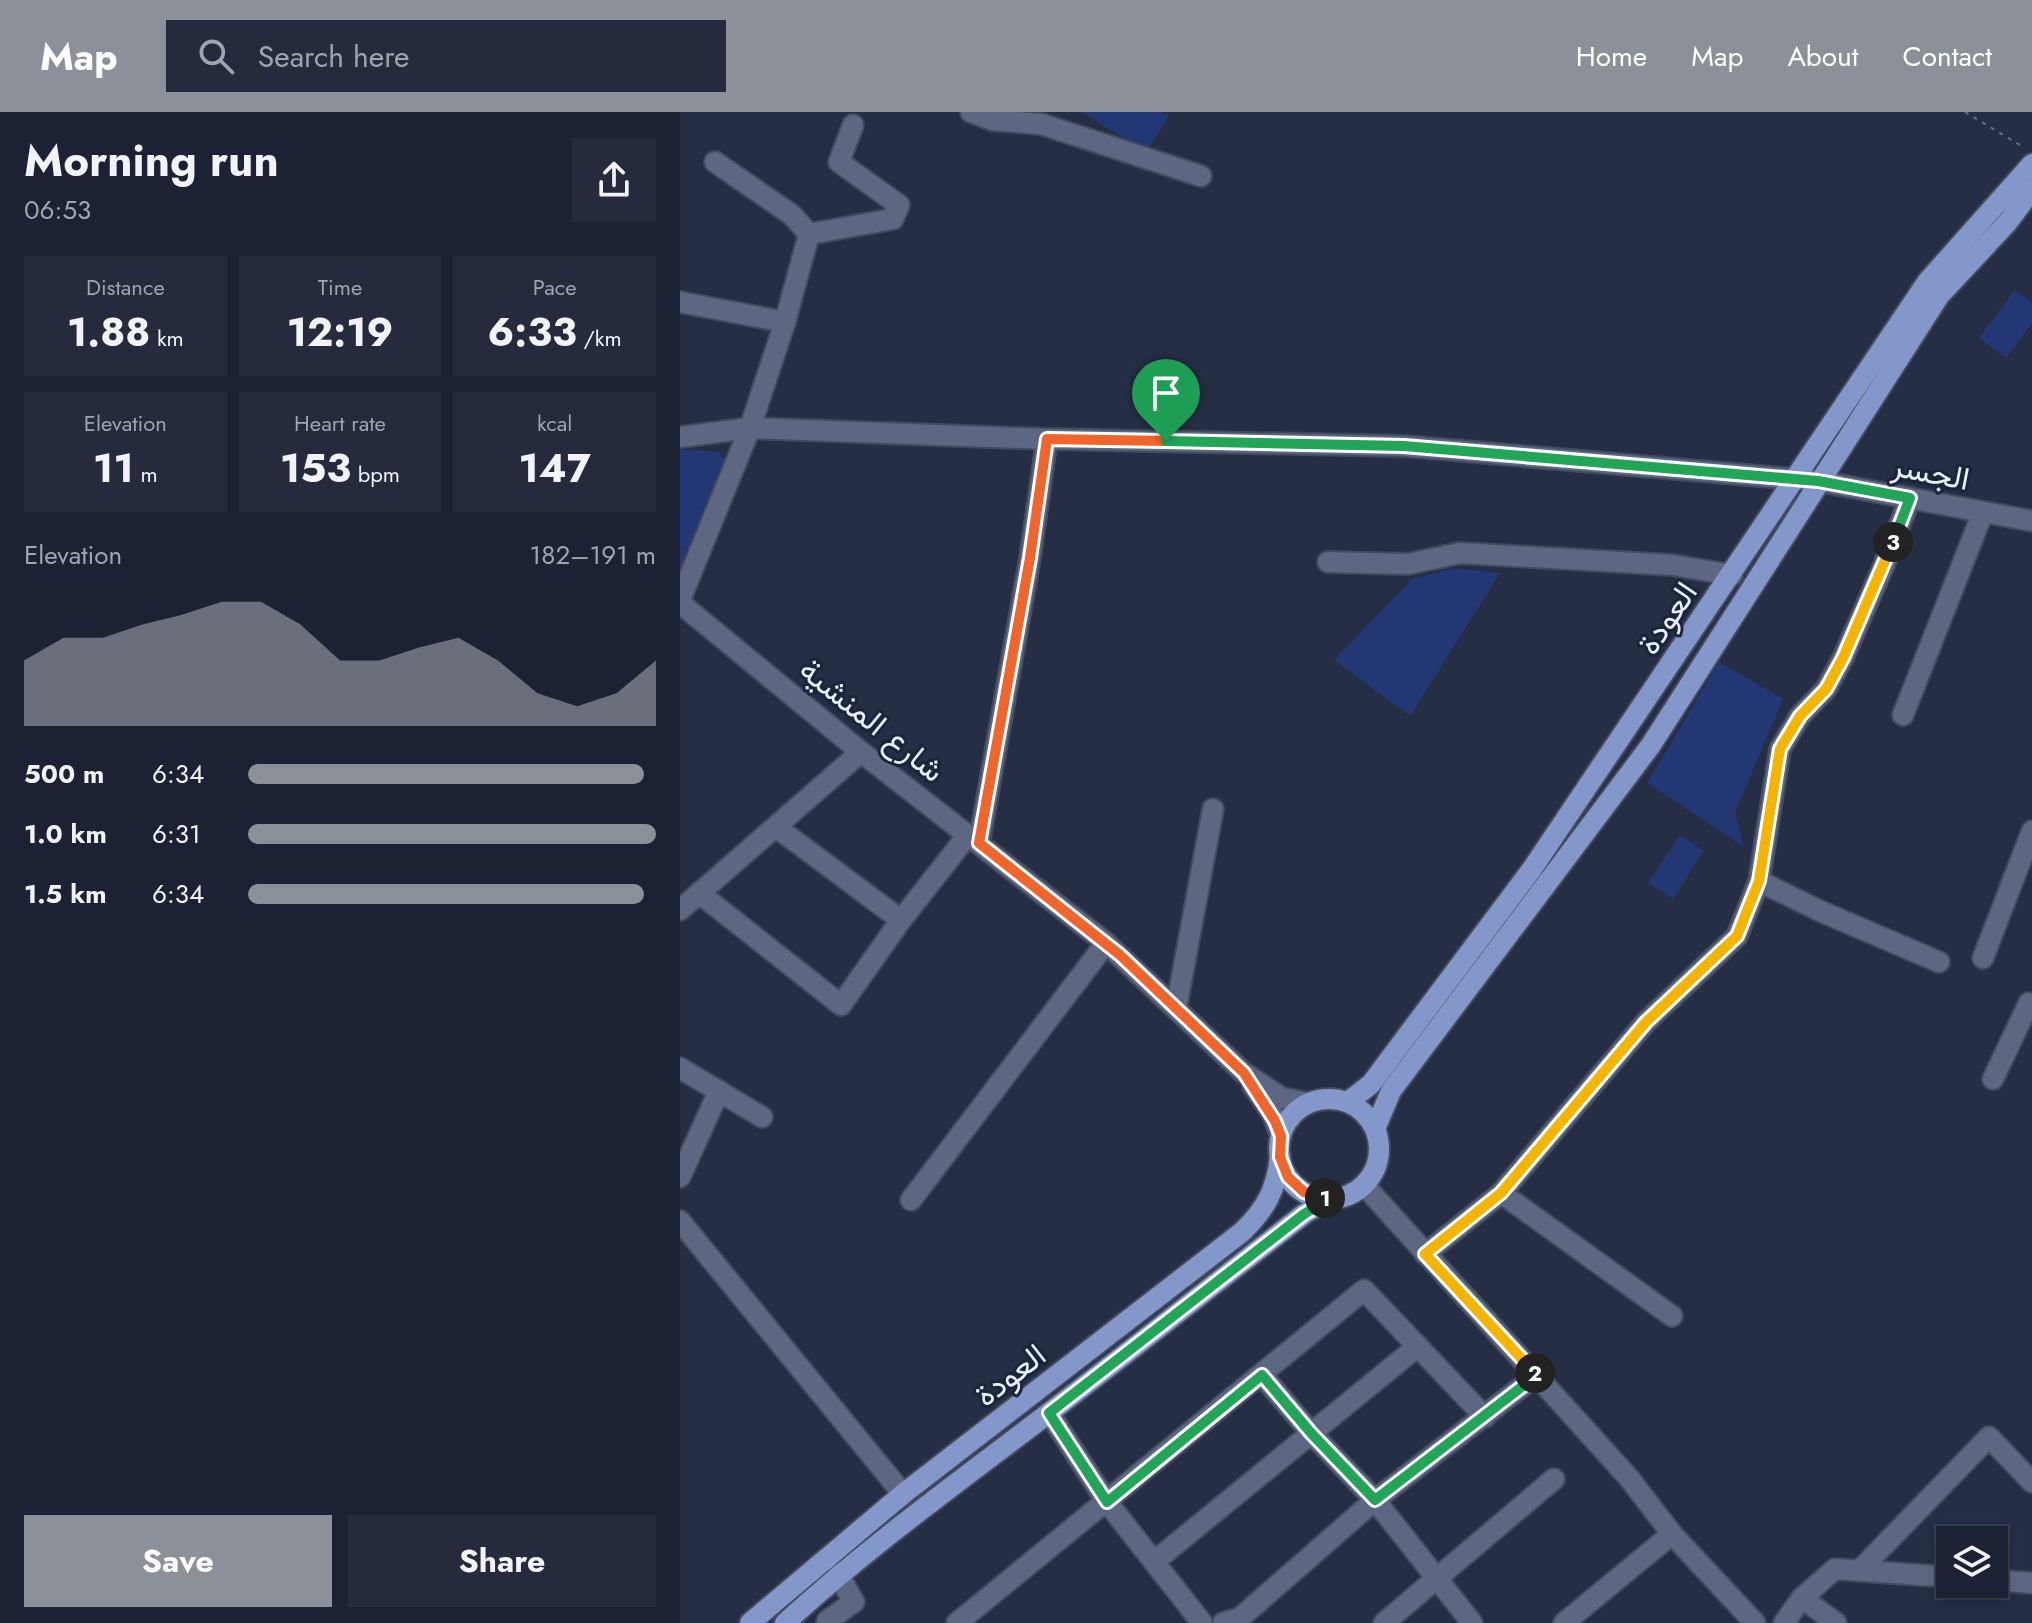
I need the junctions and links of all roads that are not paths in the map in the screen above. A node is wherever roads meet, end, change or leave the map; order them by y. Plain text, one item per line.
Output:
1 (971, 112) edge
2 (853, 125) dead end
3 (715, 162) dead end
4 (2032, 164) edge
5 (1201, 176) dead end
6 (2032, 190) edge
7 (809, 234) junction
8 (680, 302) edge
9 (785, 322) junction
10 (750, 428) junction
11 (680, 437) edge
12 (1047, 439) junction
13 (1795, 479) junction
14 (1818, 481) junction
15 (1910, 498) junction
16 (1983, 512) junction
17 (2032, 521) edge
18 (1328, 562) dead end
19 (1732, 575) junction
20 (680, 602) edge
21 (1903, 715) dead end
22 (861, 752) junction
23 (1213, 809) dead end
24 (776, 827) junction
25 (2032, 831) edge
26 (974, 839) junction
27 (1759, 881) junction
28 (699, 893) junction
29 (680, 910) edge
30 (901, 920) junction
31 (1106, 943) junction
32 (1983, 958) dead end
33 (1939, 962) dead end
34 (2032, 1004) edge
35 (1176, 1009) junction
36 (680, 1068) edge
37 (1244, 1073) junction
38 (1993, 1079) dead end
39 (719, 1091) junction
40 (1348, 1102) junction
41 (1309, 1103) junction
42 (762, 1117) dead end
43 (1375, 1129) junction
44 (1281, 1136) junction
45 (1280, 1157) junction
46 (680, 1177) edge
47 (1364, 1185) junction
48 (1501, 1193) junction
49 (1329, 1199) junction
50 (911, 1200) dead end
51 (680, 1221) edge
52 (1425, 1254) junction
53 (1672, 1316) dead end
54 (1418, 1346) junction
55 (1262, 1375) junction
56 (1537, 1375) junction
57 (1049, 1413) junction
58 (1485, 1417) junction
59 (1311, 1433) junction
60 (1554, 1479) dead end
61 (2032, 1482) edge
62 (903, 1494) junction
63 (1375, 1500) junction
64 (1107, 1502) junction
65 (1672, 1534) junction
66 (1155, 1561) junction
67 (1860, 1570) junction
68 (838, 1574) junction
69 (1936, 1576) edge
70 (1436, 1580) junction
71 (2008, 1581) edge
72 (2032, 1583) edge
73 (1802, 1598) junction
74 (827, 1622) edge
75 (750, 1623) edge
76 (785, 1623) edge
77 (957, 1623) edge
78 (1202, 1623) edge
79 (1223, 1623) edge
80 (1384, 1623) edge
81 (1472, 1623) edge
82 (1564, 1623) edge
83 (1755, 1623) edge
84 (1784, 1623) edge
85 (1836, 1623) edge

1 - 5 street
2 - 7 street
3 - 7 street
4 - 13 main road, العودة
6 - 14 main road, العودة
7 - 9 street
8 - 9 street
9 - 10 street
10 - 11 street, الجسر
10 - 12 street, الجسر
10 - 20 street
12 - 13 street, الجسر
12 - 26 street
13 - 14 street, الجسر
13 - 19 main road, العودة
14 - 15 street, الجسر
14 - 43 main road, العودة
15 - 16 street, الجسر
15 - 27 street
16 - 17 street, الجسر
16 - 21 street
18 - 19 street
19 - 40 main road, العودة
20 - 22 street, شارع المنشية
22 - 24 street
22 - 26 street, شارع المنشية
23 - 35 street
24 - 28 street
24 - 30 street
25 - 32 street
26 - 30 street
26 - 31 street, شارع المنشية
27 - 33 street
27 - 48 street
28 - 29 street
28 - 30 street
31 - 35 street, شارع المنشية
31 - 50 street
34 - 38 street
35 - 37 street, شارع المنشية
36 - 39 street
37 - 41 street, شارع المنشية
37 - 44 street, شارع المنشية
39 - 42 street
39 - 46 street
40 - 41 main road
40 - 43 main road
41 - 44 main road
43 - 47 main road
44 - 45 main road
45 - 49 main road
45 - 62 main road, العودة
47 - 49 main road
47 - 52 street
48 - 52 street
48 - 53 street
49 - 57 main road, العودة
51 - 62 street
52 - 56 street
54 - 55 street
54 - 58 street
54 - 59 street
55 - 59 street
55 - 64 street
56 - 58 street
56 - 65 street
57 - 64 street
57 - 68 main road, العودة
58 - 63 street
59 - 63 street
59 - 66 street
60 - 70 street
61 - 67 street
62 - 75 main road, العودة
63 - 70 street
63 - 79 street
64 - 66 street
64 - 77 street
65 - 82 street
65 - 83 street
66 - 78 street
67 - 69 street
67 - 73 street
68 - 74 street
68 - 76 main road, العودة
70 - 80 street
70 - 81 street
71 - 72 street
73 - 84 street
73 - 85 street

